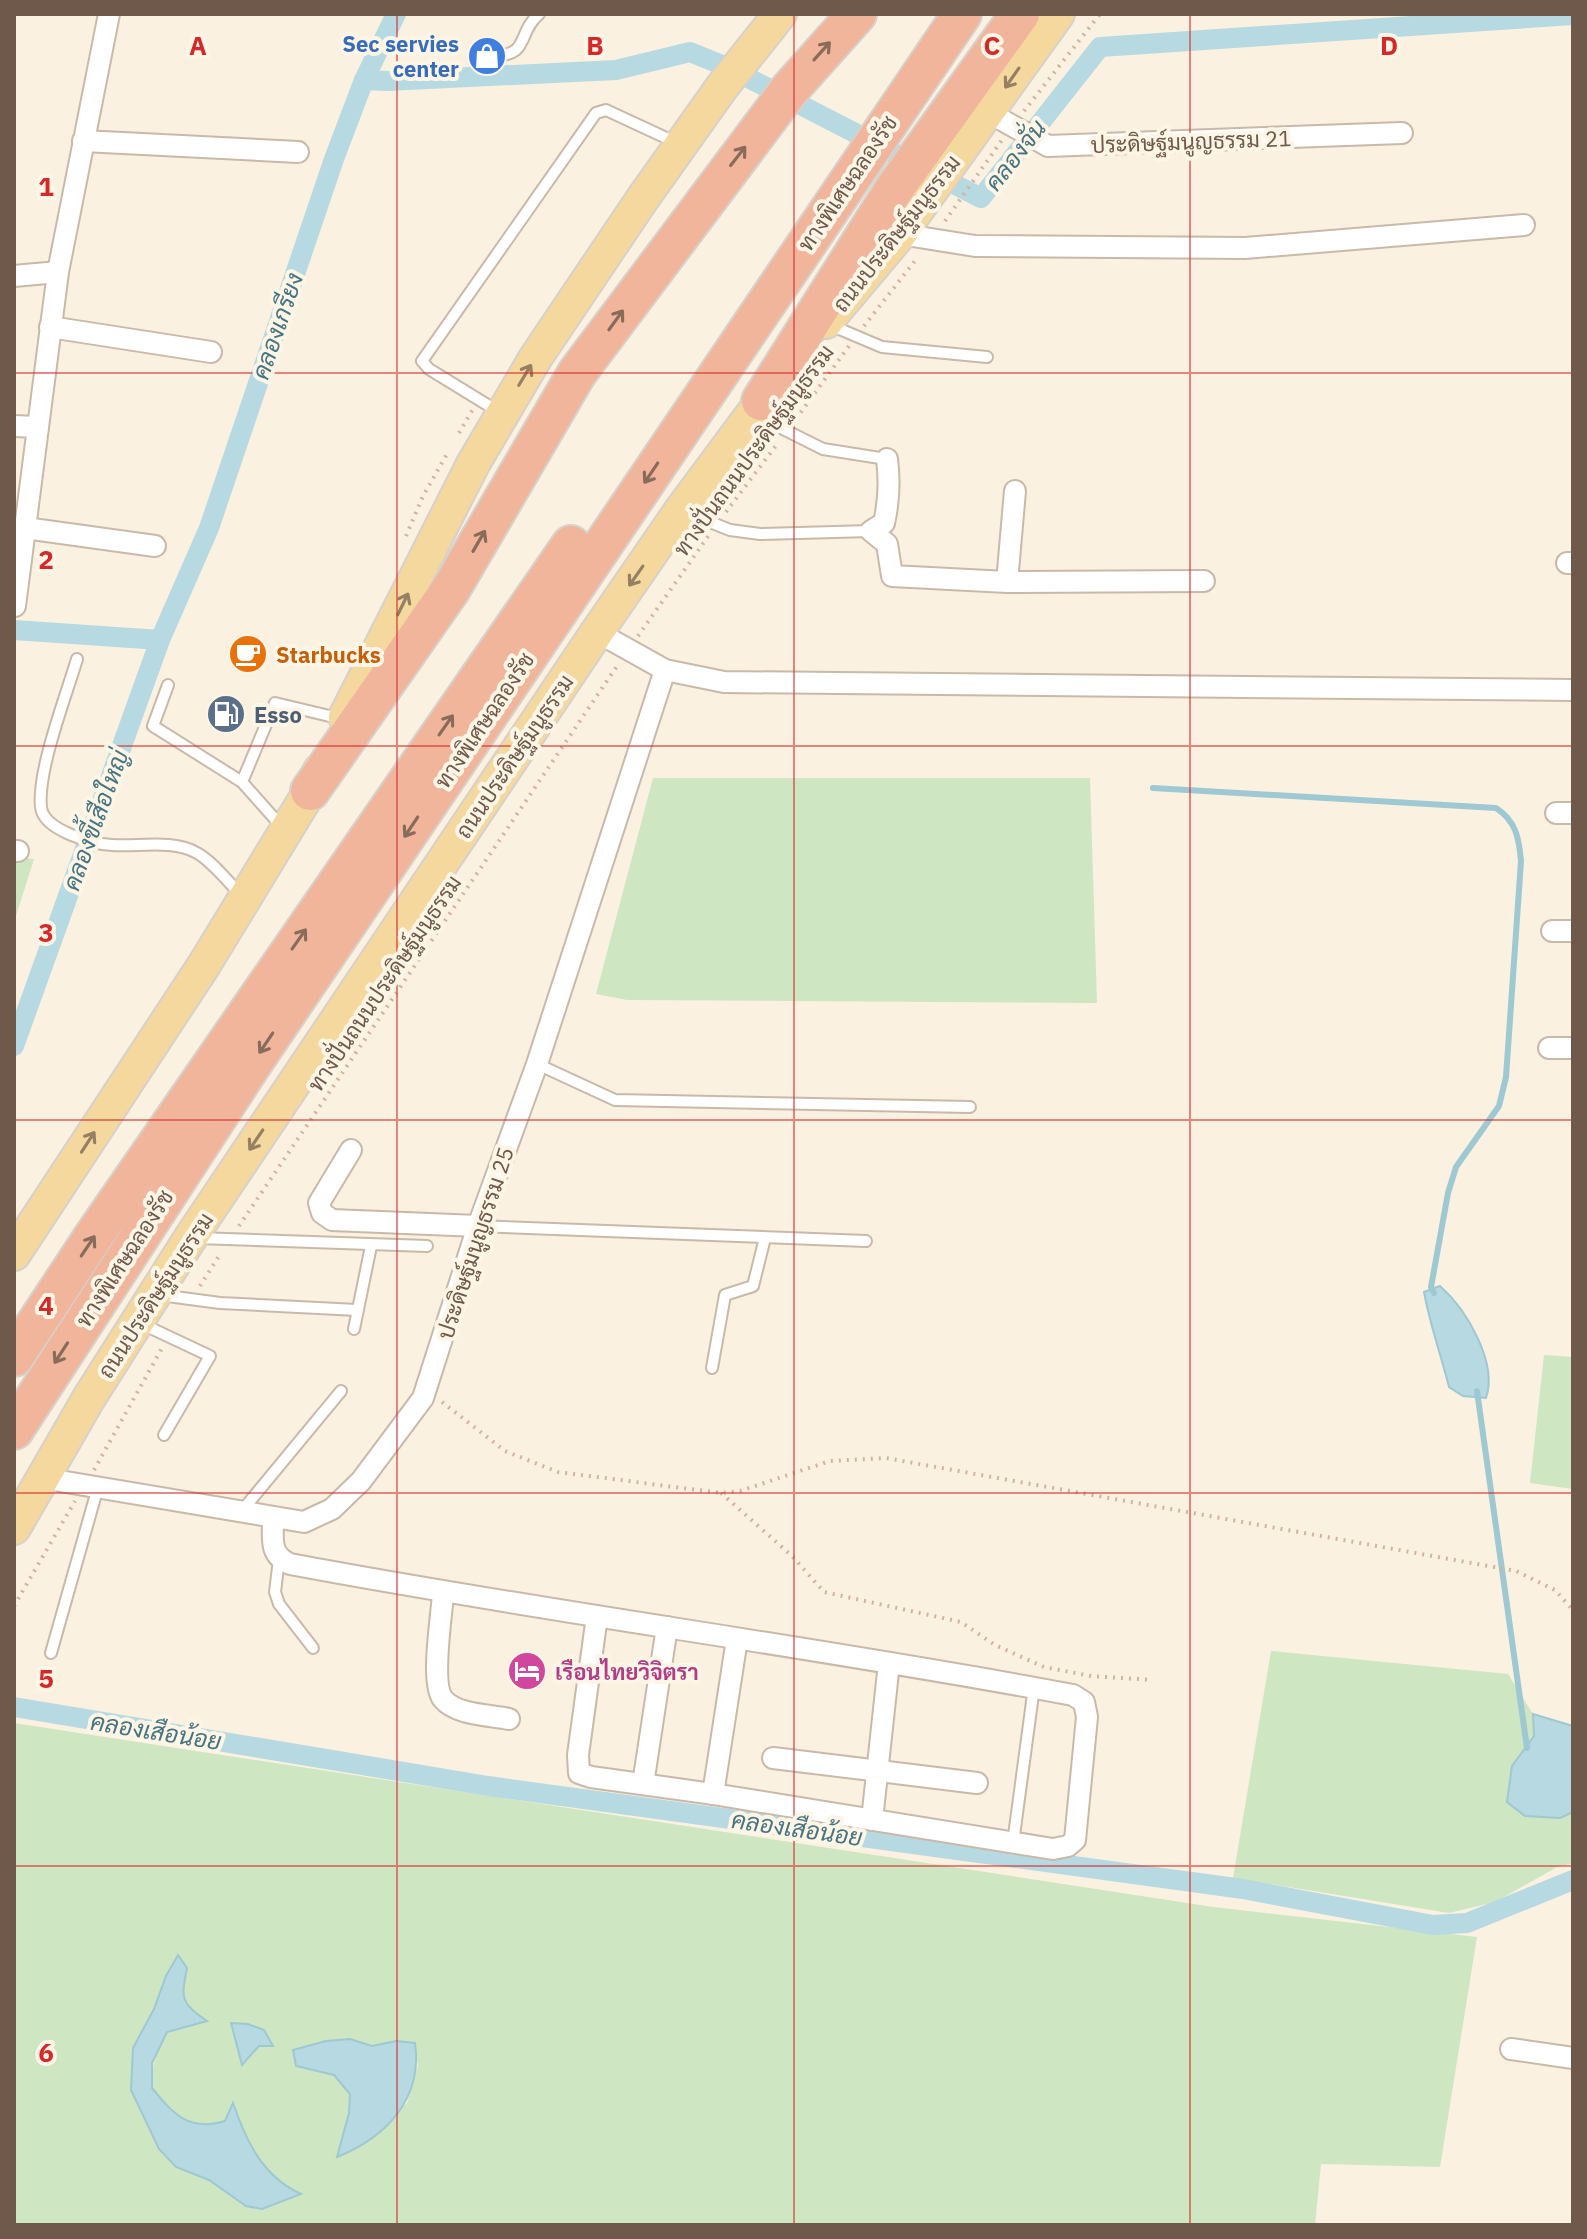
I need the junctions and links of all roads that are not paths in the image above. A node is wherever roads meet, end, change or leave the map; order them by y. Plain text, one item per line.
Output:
1 (109, 14) edge
2 (539, 14) edge
3 (857, 14) edge
4 (937, 14) edge
5 (962, 14) edge
6 (1020, 14) edge
7 (1058, 14) edge
8 (773, 16) edge
9 (493, 56) dead end
10 (1006, 123) junction
11 (1402, 133) dead end
12 (83, 141) junction
13 (681, 145) junction
14 (298, 152) dead end
15 (935, 158) junction
16 (922, 215) junction
17 (1524, 225) dead end
18 (58, 272) junction
19 (14, 276) edge
20 (825, 323) junction
21 (50, 327) junction
22 (211, 352) dead end
23 (987, 357) dead end
24 (756, 407) junction
25 (502, 414) junction
26 (14, 426) edge
27 (38, 427) junction
28 (884, 459) joint
29 (1015, 491) dead end
30 (681, 510) junction
31 (25, 528) junction
32 (871, 531) junction
33 (155, 546) dead end
34 (1204, 581) dead end
35 (1007, 582) junction
36 (15, 606) edge
37 (597, 632) junction
38 (77, 659) dead end
39 (665, 670) junction
40 (168, 685) dead end
41 (1573, 690) edge
42 (344, 720) junction
43 (242, 782) junction
44 (310, 791) junction
45 (286, 831) junction
46 (244, 898) junction
47 (1549, 1048) dead end
48 (1573, 1048) edge
49 (537, 1064) junction
50 (970, 1107) dead end
51 (351, 1150) dead end
52 (478, 1226) junction
53 (191, 1237) junction
54 (765, 1238) junction
55 (866, 1241) dead end
56 (371, 1246) junction
57 (427, 1246) dead end
58 (14, 1254) edge
59 (155, 1294) junction
60 (357, 1310) junction
61 (136, 1322) junction
62 (354, 1329) dead end
63 (14, 1357) edge
64 (712, 1368) dead end
65 (341, 1391) dead end
66 (14, 1430) edge
67 (164, 1435) dead end
68 (42, 1478) junction
69 (92, 1486) junction
70 (241, 1512) junction
71 (273, 1519) junction
72 (14, 1528) edge
73 (279, 1559) junction
74 (443, 1593) junction
75 (597, 1616) junction
76 (667, 1627) junction
77 (737, 1639) junction
78 (313, 1648) dead end
79 (51, 1653) dead end
80 (889, 1663) junction
81 (1034, 1687) junction
82 (509, 1719) dead end
83 (773, 1758) dead end
84 (878, 1770) junction
85 (977, 1783) dead end
86 (643, 1784) junction
87 (713, 1794) junction
88 (872, 1820) junction
89 (1013, 1843) junction
90 (1511, 2049) dead end
91 (1573, 2058) edge

1 - 12 street
2 - 9 lane
44 -> 3 highway
63 -> 4 highway, ทางพิเศษฉลองรัช
5 -> 66 highway, ทางพิเศษฉลองรัช
6 - 15 highway
7 -> 10 main road, ถนนประดิษฐ์มนูธรรม
8 - 13 main road
10 - 11 street, ประดิษฐ์มนูญธรรม 21
10 - 15 main road, ถนนประดิษฐ์มนูธรรม
12 - 14 street
12 - 18 street
25 -> 13 main road
13 - 25 lane
15 - 16 highway
16 - 17 street
16 - 20 main road, ถนนประดิษฐ์มนูธรรม
16 - 24 highway
18 - 19 street
18 - 21 street
20 - 23 lane
20 - 24 main road, ถนนประดิษฐ์มนูธรรม
21 - 22 street
21 - 27 street
24 - 28 lane
24 - 30 main road, ถนนประดิษฐ์มนูธรรม
42 -> 25 main road
26 - 27 street
27 - 31 street
28 - 32 street
29 - 35 street
30 - 32 lane
30 -> 37 main road, ถนนประดิษฐ์มนูธรรม
31 - 33 street
31 - 36 street
32 - 35 street
34 - 35 street
37 - 39 street
37 -> 53 main road, ถนนประดิษฐ์มนูธรรม
38 - 46 lane
39 - 41 street
39 - 49 street, ประดิษฐ์มนูญธรรม 25
40 - 43 lane
42 - 43 lane
42 - 44 main road
43 - 45 lane
44 - 45 main road
45 - 46 main road
58 -> 46 main road
47 - 48 street
49 - 50 lane
49 - 52 street, ประดิษฐ์มนูญธรรม 25
51 - 52 street
52 - 54 lane
52 - 71 street, ประดิษฐ์มนูญธรรม 25
53 - 56 lane
53 - 59 main road, ถนนประดิษฐ์มนูธรรม
54 - 55 lane
54 - 64 lane
56 - 57 lane
56 - 60 lane
59 - 60 lane
59 - 61 main road, ถนนประดิษฐ์มนูธรรม
60 - 62 lane
61 - 67 lane
61 - 68 main road, ถนนประดิษฐ์มนูธรรม
65 - 70 lane
68 - 69 street, ประดิษฐ์มนูญธรรม 25
68 - 72 main road, ถนนประดิษฐ์มนูธรรม
69 - 70 street, ประดิษฐ์มนูญธรรม 25
69 - 79 lane
70 - 71 street, ประดิษฐ์มนูญธรรม 25
71 - 73 street
73 - 74 street
73 - 78 lane
74 - 75 street
74 - 82 street
75 - 76 street
75 - 86 street
76 - 77 street
76 - 86 street
77 - 80 street
77 - 87 street
80 - 81 street
80 - 84 street
81 - 89 lane
81 - 89 street
83 - 84 street
84 - 85 street
84 - 88 street
86 - 87 street
87 - 88 street
88 - 89 street
90 - 91 street

